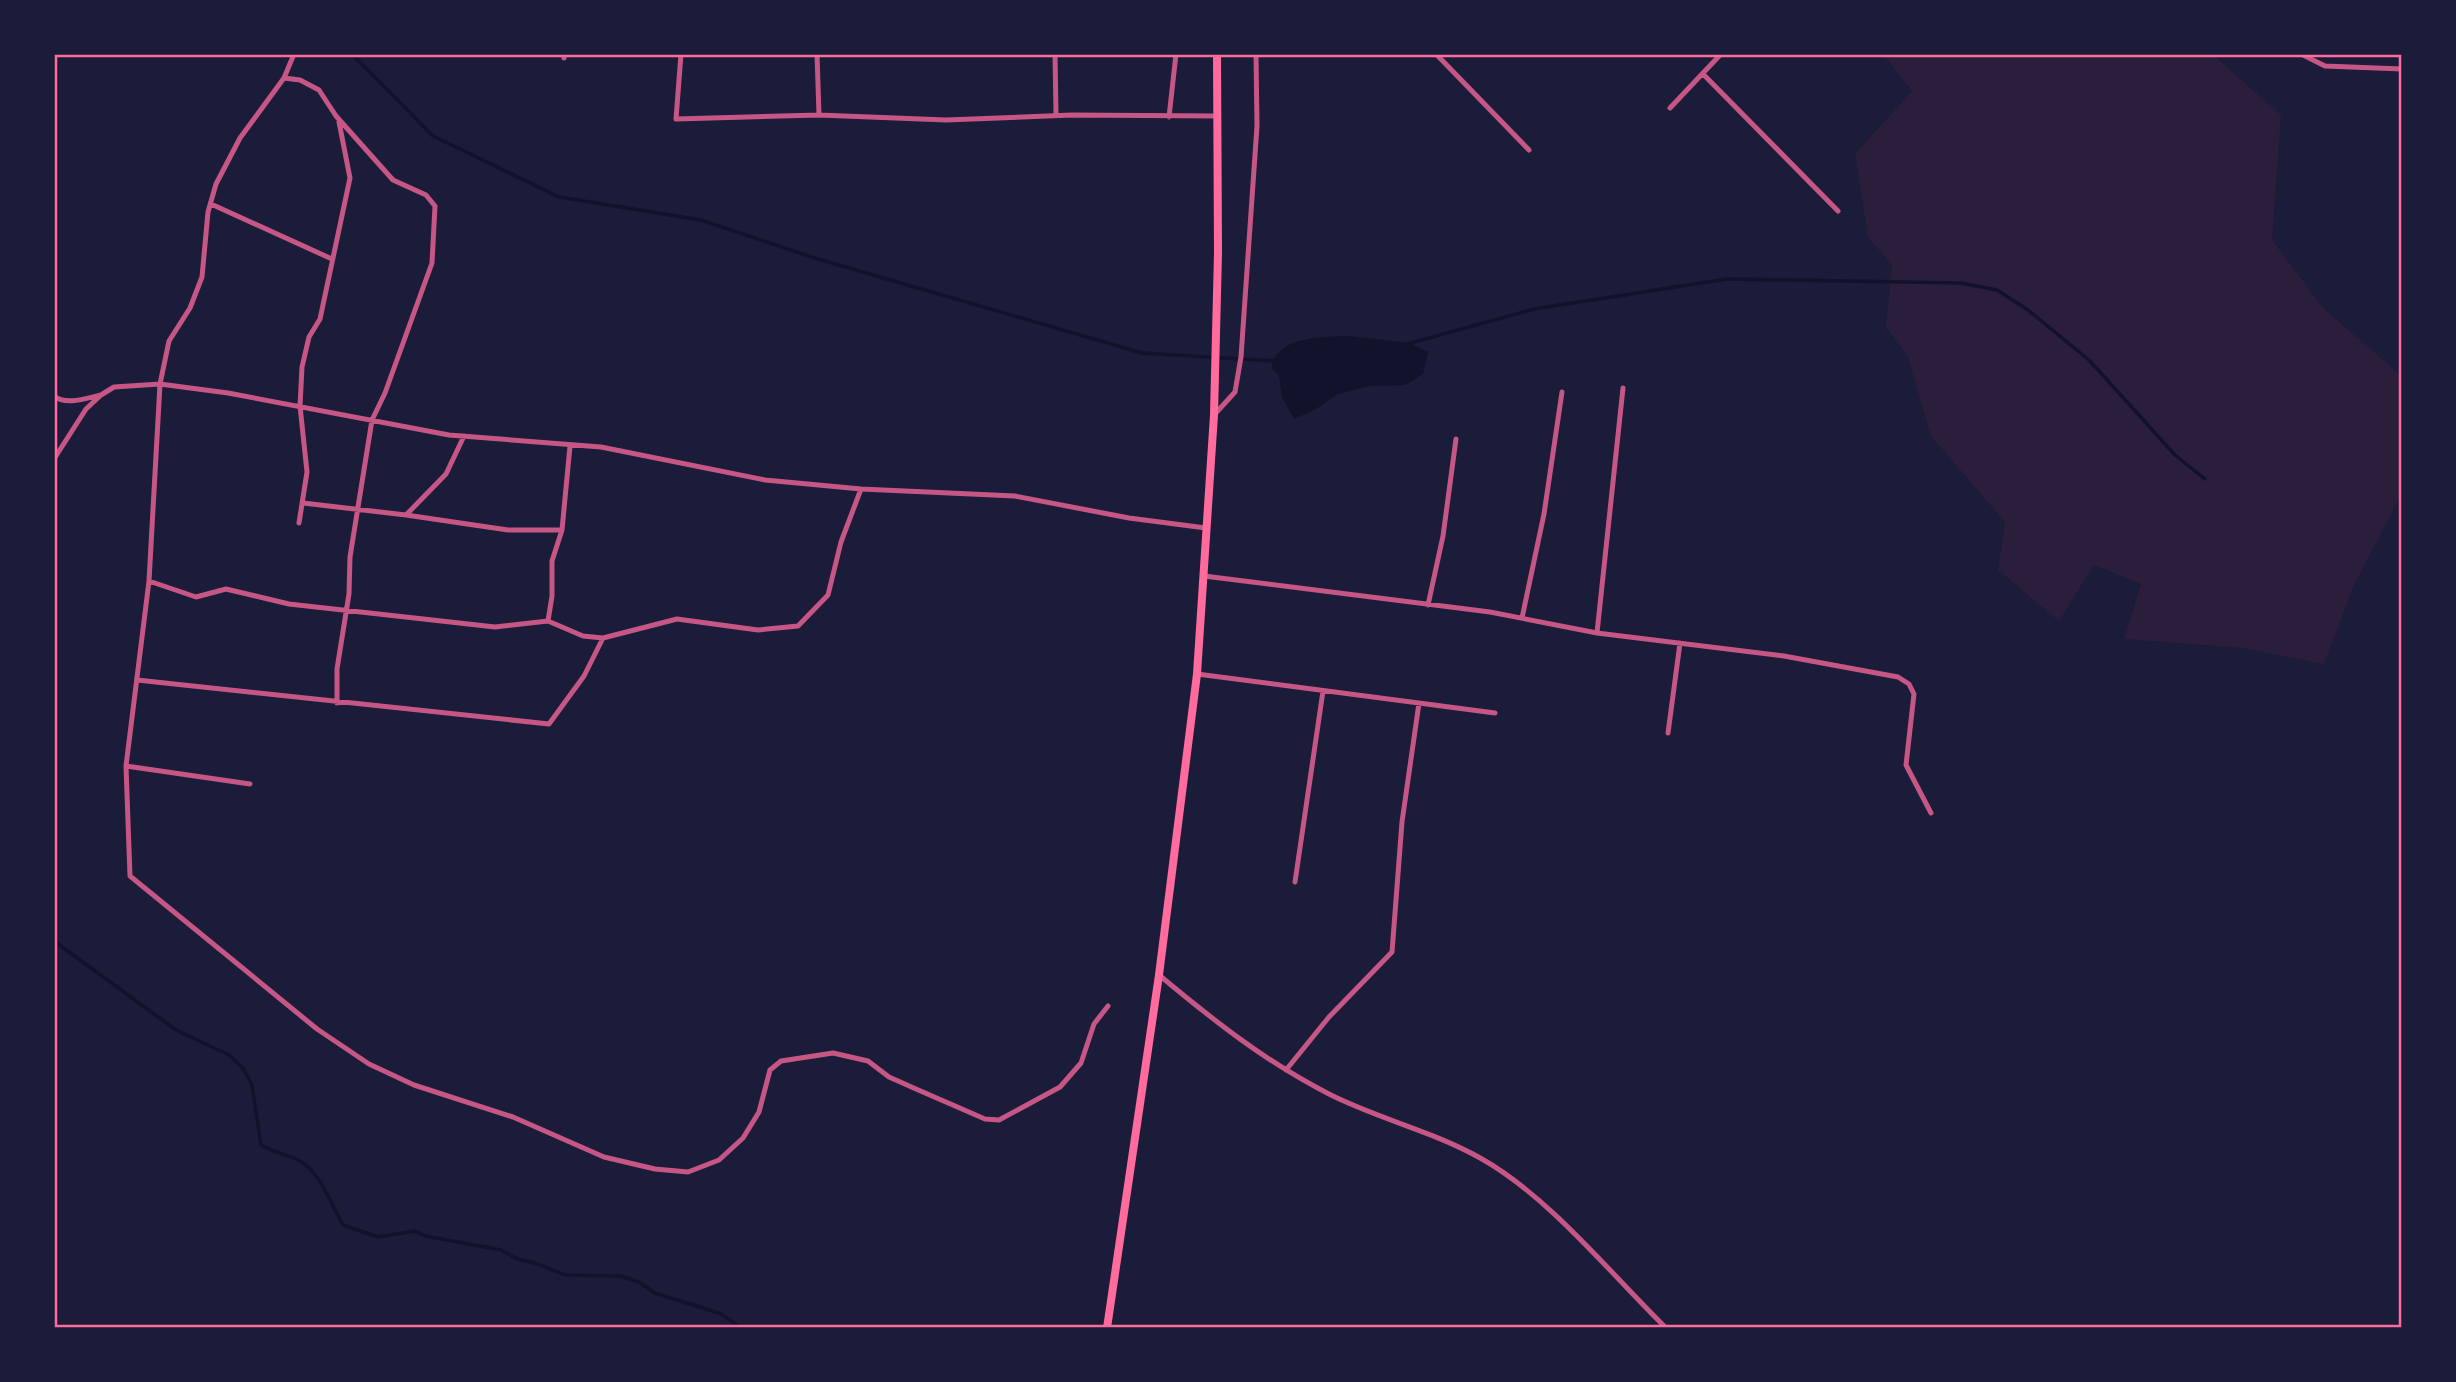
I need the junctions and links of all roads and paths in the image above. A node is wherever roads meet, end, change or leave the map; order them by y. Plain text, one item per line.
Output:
1 (294, 54) edge
2 (681, 54) edge
3 (817, 54) edge
4 (1055, 54) edge
5 (1176, 54) edge
6 (1217, 54) edge
7 (1256, 54) edge
8 (1436, 54) edge
9 (1721, 54) edge
10 (2301, 54) edge
11 (2402, 69) edge
12 (1703, 74) junction
13 (284, 78) junction
14 (1670, 108) dead end
15 (819, 115) junction
16 (336, 116) junction
17 (1056, 116) junction
18 (1218, 116) junction
19 (1169, 117) junction
20 (1529, 150) dead end
21 (211, 204) junction
22 (1838, 211) dead end
23 (332, 259) junction
24 (160, 384) junction
25 (1623, 388) dead end
26 (1562, 392) dead end
27 (101, 395) junction
28 (54, 396) edge
29 (300, 406) junction
30 (1214, 415) junction
31 (372, 420) junction
32 (464, 436) junction
33 (1456, 439) dead end
34 (570, 446) junction
35 (54, 459) edge
36 (862, 489) junction
37 (303, 503) junction
38 (358, 510) junction
39 (406, 514) junction
40 (299, 523) dead end
41 (1206, 528) junction
42 (562, 530) junction
43 (1204, 576) junction
44 (149, 581) junction
45 (1428, 605) junction
46 (345, 610) junction
47 (1521, 618) junction
48 (548, 621) junction
49 (1597, 633) junction
50 (603, 638) junction
51 (1680, 643) junction
52 (1197, 674) junction
53 (137, 680) junction
54 (1323, 691) junction
55 (337, 702) junction
56 (1419, 703) junction
57 (1495, 713) dead end
58 (1668, 733) dead end
59 (126, 765) junction
60 (250, 784) dead end
61 (1931, 813) dead end
62 (1295, 882) dead end
63 (1159, 975) junction
64 (1108, 1006) dead end
65 (1286, 1070) junction
66 (1107, 1328) edge
67 (1666, 1328) edge

1 - 13 street
2 - 15 street
3 - 15 street
4 - 17 street
5 - 19 street
6 - 18 main road
7 - 30 street
8 - 20 street
9 - 12 street
10 - 11 street
12 - 14 street
12 - 22 street
13 - 16 street
13 - 21 street
15 - 17 street
16 - 23 street
16 - 31 street
17 - 19 street
18 - 19 street
18 - 30 main road
21 - 23 street
21 - 24 street
23 - 29 street
24 - 27 street
24 - 29 street
24 - 44 street
25 - 49 street
26 - 47 street
27 - 28 street
27 - 35 street
29 - 31 street
29 - 37 street
30 - 41 main road
31 - 32 street
31 - 38 street
32 - 34 street
32 - 39 street
33 - 45 street
34 - 36 street
34 - 42 street
36 - 41 street
36 - 50 street
37 - 38 street
37 - 40 street
38 - 39 street
38 - 46 street
39 - 42 street
41 - 43 main road
42 - 48 street
43 - 45 street
43 - 52 main road
44 - 46 street
44 - 53 street
45 - 47 street
46 - 48 street
46 - 55 street
47 - 49 street
48 - 50 street
49 - 51 street
50 - 55 street
51 - 58 street
51 - 61 street
52 - 54 street
52 - 63 main road
53 - 55 street
53 - 59 street
54 - 56 street
54 - 62 street
56 - 57 street
56 - 65 street
59 - 60 street
59 - 64 street
63 - 65 street
63 - 66 main road
65 - 67 street

